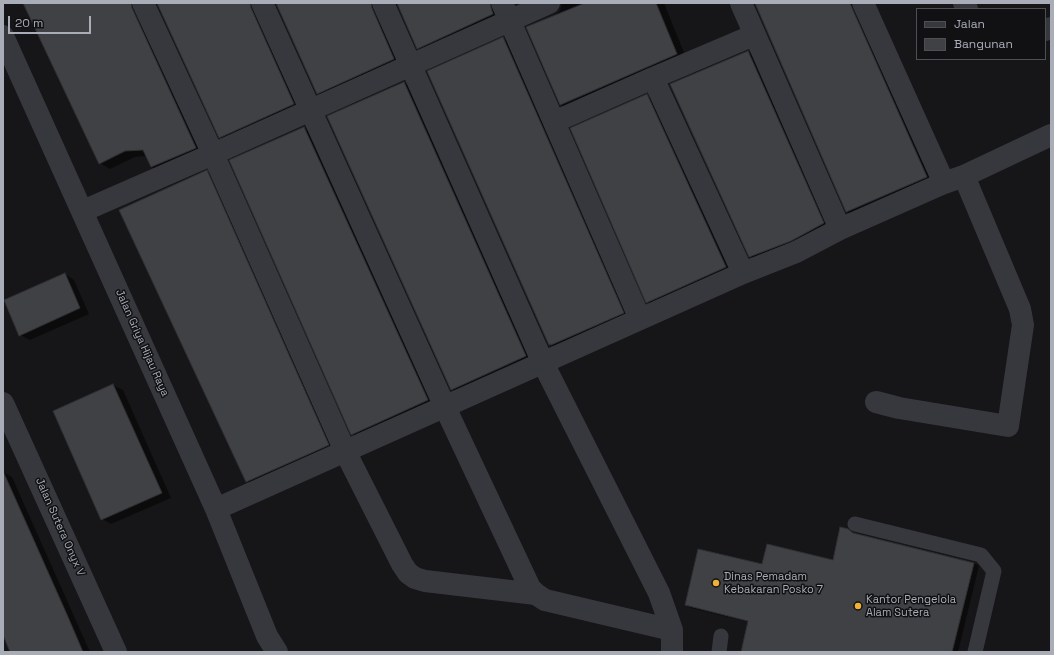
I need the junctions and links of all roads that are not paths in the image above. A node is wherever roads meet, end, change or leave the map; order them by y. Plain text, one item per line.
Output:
1 (143, 3) edge
2 (262, 3) edge
3 (383, 3) edge
4 (549, 3) edge
5 (740, 3) edge
6 (863, 3) edge
7 (506, 12) edge
8 (754, 35) junction
9 (3, 36) edge
10 (411, 65) junction
11 (653, 78) junction
12 (310, 110) junction
13 (554, 122) junction
14 (1051, 135) edge
15 (213, 154) junction
16 (964, 176) junction
17 (944, 183) junction
18 (83, 212) junction
19 (840, 230) junction
20 (743, 273) junction
21 (640, 319) junction
22 (543, 363) junction
23 (876, 402) dead end
24 (3, 403) edge
25 (445, 407) junction
26 (345, 451) junction
27 (216, 509) junction
28 (855, 524) dead end
29 (536, 594) junction
30 (672, 630) junction
31 (721, 636) dead end
32 (116, 652) edge
33 (277, 652) edge
34 (672, 652) edge
35 (719, 652) edge
36 (975, 652) edge

1 - 15 street
2 - 12 street
3 - 10 street
4 - 7 street
5 - 8 street
6 - 17 street
7 - 10 street
7 - 13 street
8 - 11 street
8 - 19 street
9 - 18 street, Jalan Griya Hijau Raya
10 - 12 street
10 - 22 street
11 - 13 street
11 - 20 street
12 - 15 street
12 - 25 street
13 - 21 street
14 - 16 street
15 - 18 street
15 - 26 street
16 - 17 street
16 - 23 street
17 - 19 street
18 - 27 street, Jalan Griya Hijau Raya
19 - 20 street
20 - 21 street
21 - 22 street
22 - 25 street
22 - 30 street
24 - 32 street, Jalan Sutera Onyx V
25 - 26 street
25 - 29 street
26 - 27 street
26 - 29 street
27 - 33 street, Jalan Griya Hijau Raya
28 - 36 lane
29 - 30 street
30 - 34 street
31 - 35 lane

